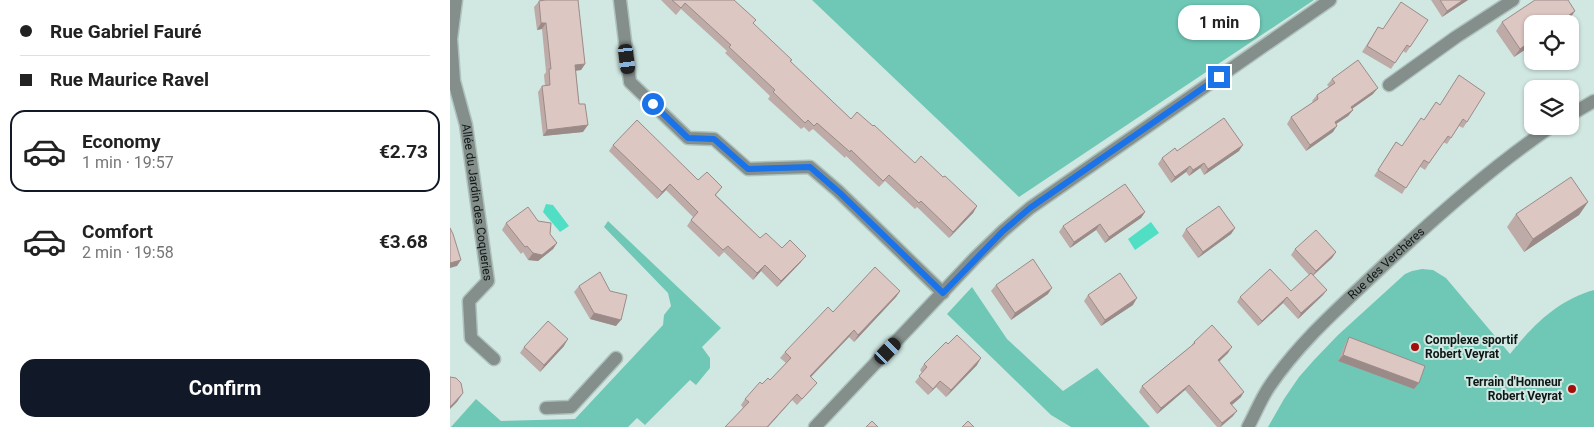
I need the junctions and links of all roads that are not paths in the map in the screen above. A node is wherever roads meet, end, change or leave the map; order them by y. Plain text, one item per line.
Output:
1 (456, 0) edge
2 (620, 0) edge
3 (1330, 0) edge
4 (1513, 0) edge
5 (1388, 85) dead end
6 (1594, 101) edge
7 (1579, 110) edge
8 (1540, 135) edge
9 (943, 293) junction
10 (616, 358) dead end
11 (494, 359) dead end
12 (546, 408) dead end
13 (815, 427) edge
14 (1248, 427) edge

1 - 11 street, Allée du Jardin des Coqueries
2 - 9 street
3 - 9 street
4 - 5 street
6 - 7 street
8 - 14 street, Rue des Verchères
9 - 13 street
10 - 12 street

